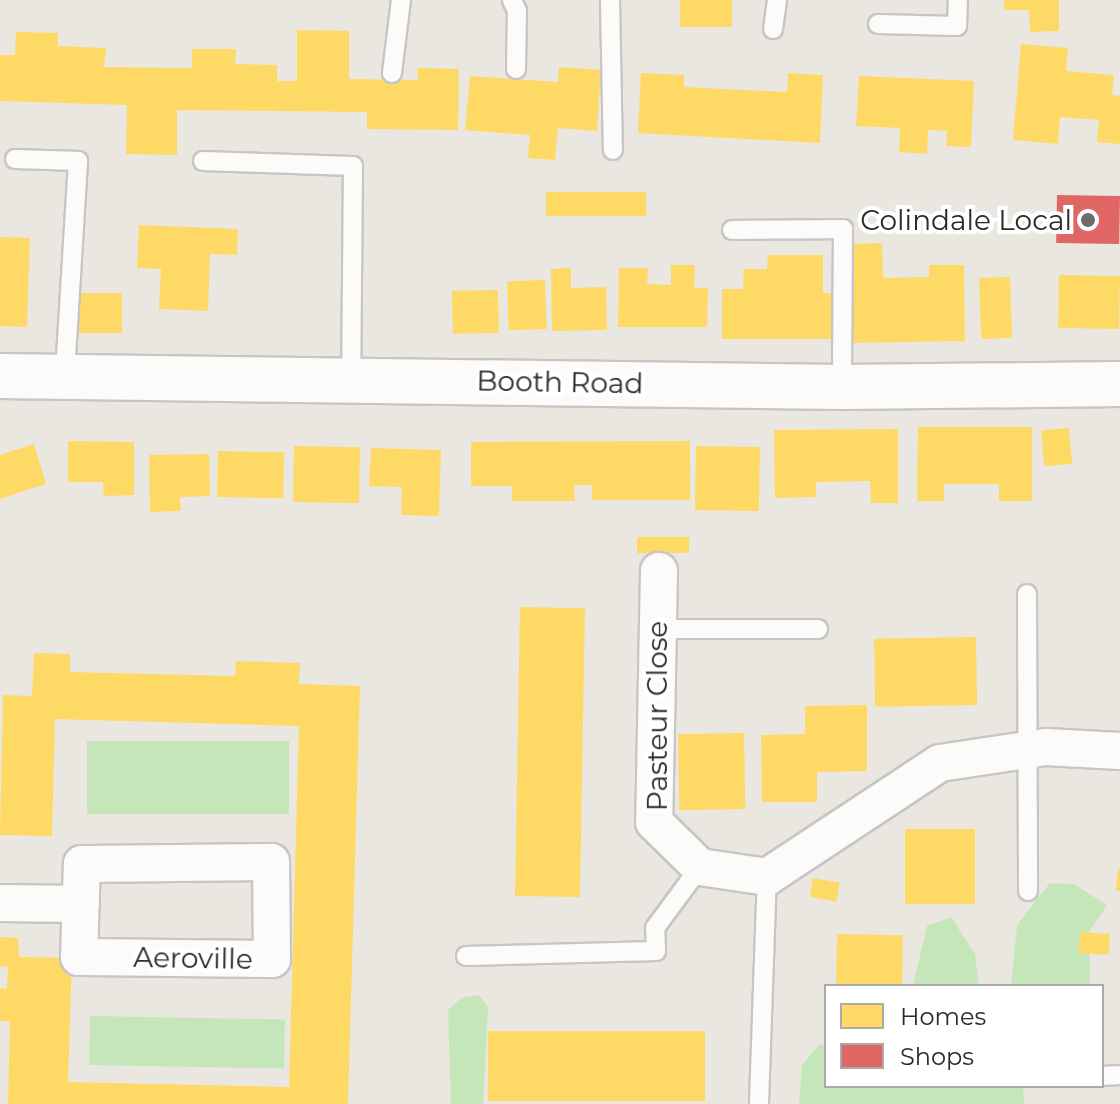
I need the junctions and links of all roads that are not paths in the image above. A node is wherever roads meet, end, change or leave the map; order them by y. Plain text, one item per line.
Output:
1 (401, 0) edge
2 (512, 0) edge
3 (610, 0) edge
4 (777, 0) edge
5 (958, 0) edge
6 (878, 24) dead end
7 (773, 29) dead end
8 (516, 69) dead end
9 (392, 73) dead end
10 (613, 150) dead end
11 (15, 159) dead end
12 (203, 161) dead end
13 (732, 230) dead end
14 (65, 375) junction
15 (0, 376) edge
16 (351, 380) junction
17 (1120, 384) edge
18 (842, 387) junction
19 (659, 571) dead end
20 (1027, 594) dead end
21 (658, 629) junction
22 (818, 629) dead end
23 (1028, 750) junction
24 (1120, 751) edge
25 (700, 867) junction
26 (767, 877) junction
27 (1028, 891) dead end
28 (0, 903) edge
29 (81, 904) junction
30 (466, 956) dead end
31 (759, 1102) dead end

1 - 9 lane
2 - 8 lane
3 - 10 lane
4 - 7 lane
5 - 6 lane
11 - 14 lane
12 - 16 lane
13 - 18 lane
14 - 15 street, Booth Road
14 - 16 street, Booth Road
16 - 18 street, Booth Road
17 - 18 street, Booth Road
19 - 21 street, Pasteur Close
20 - 23 lane
21 - 22 lane
21 - 25 street, Pasteur Close
23 - 24 street
23 - 26 street
23 - 27 lane
25 - 26 street
25 - 30 lane
26 - 31 lane
28 - 29 street
29 - 29 street, Aeroville

